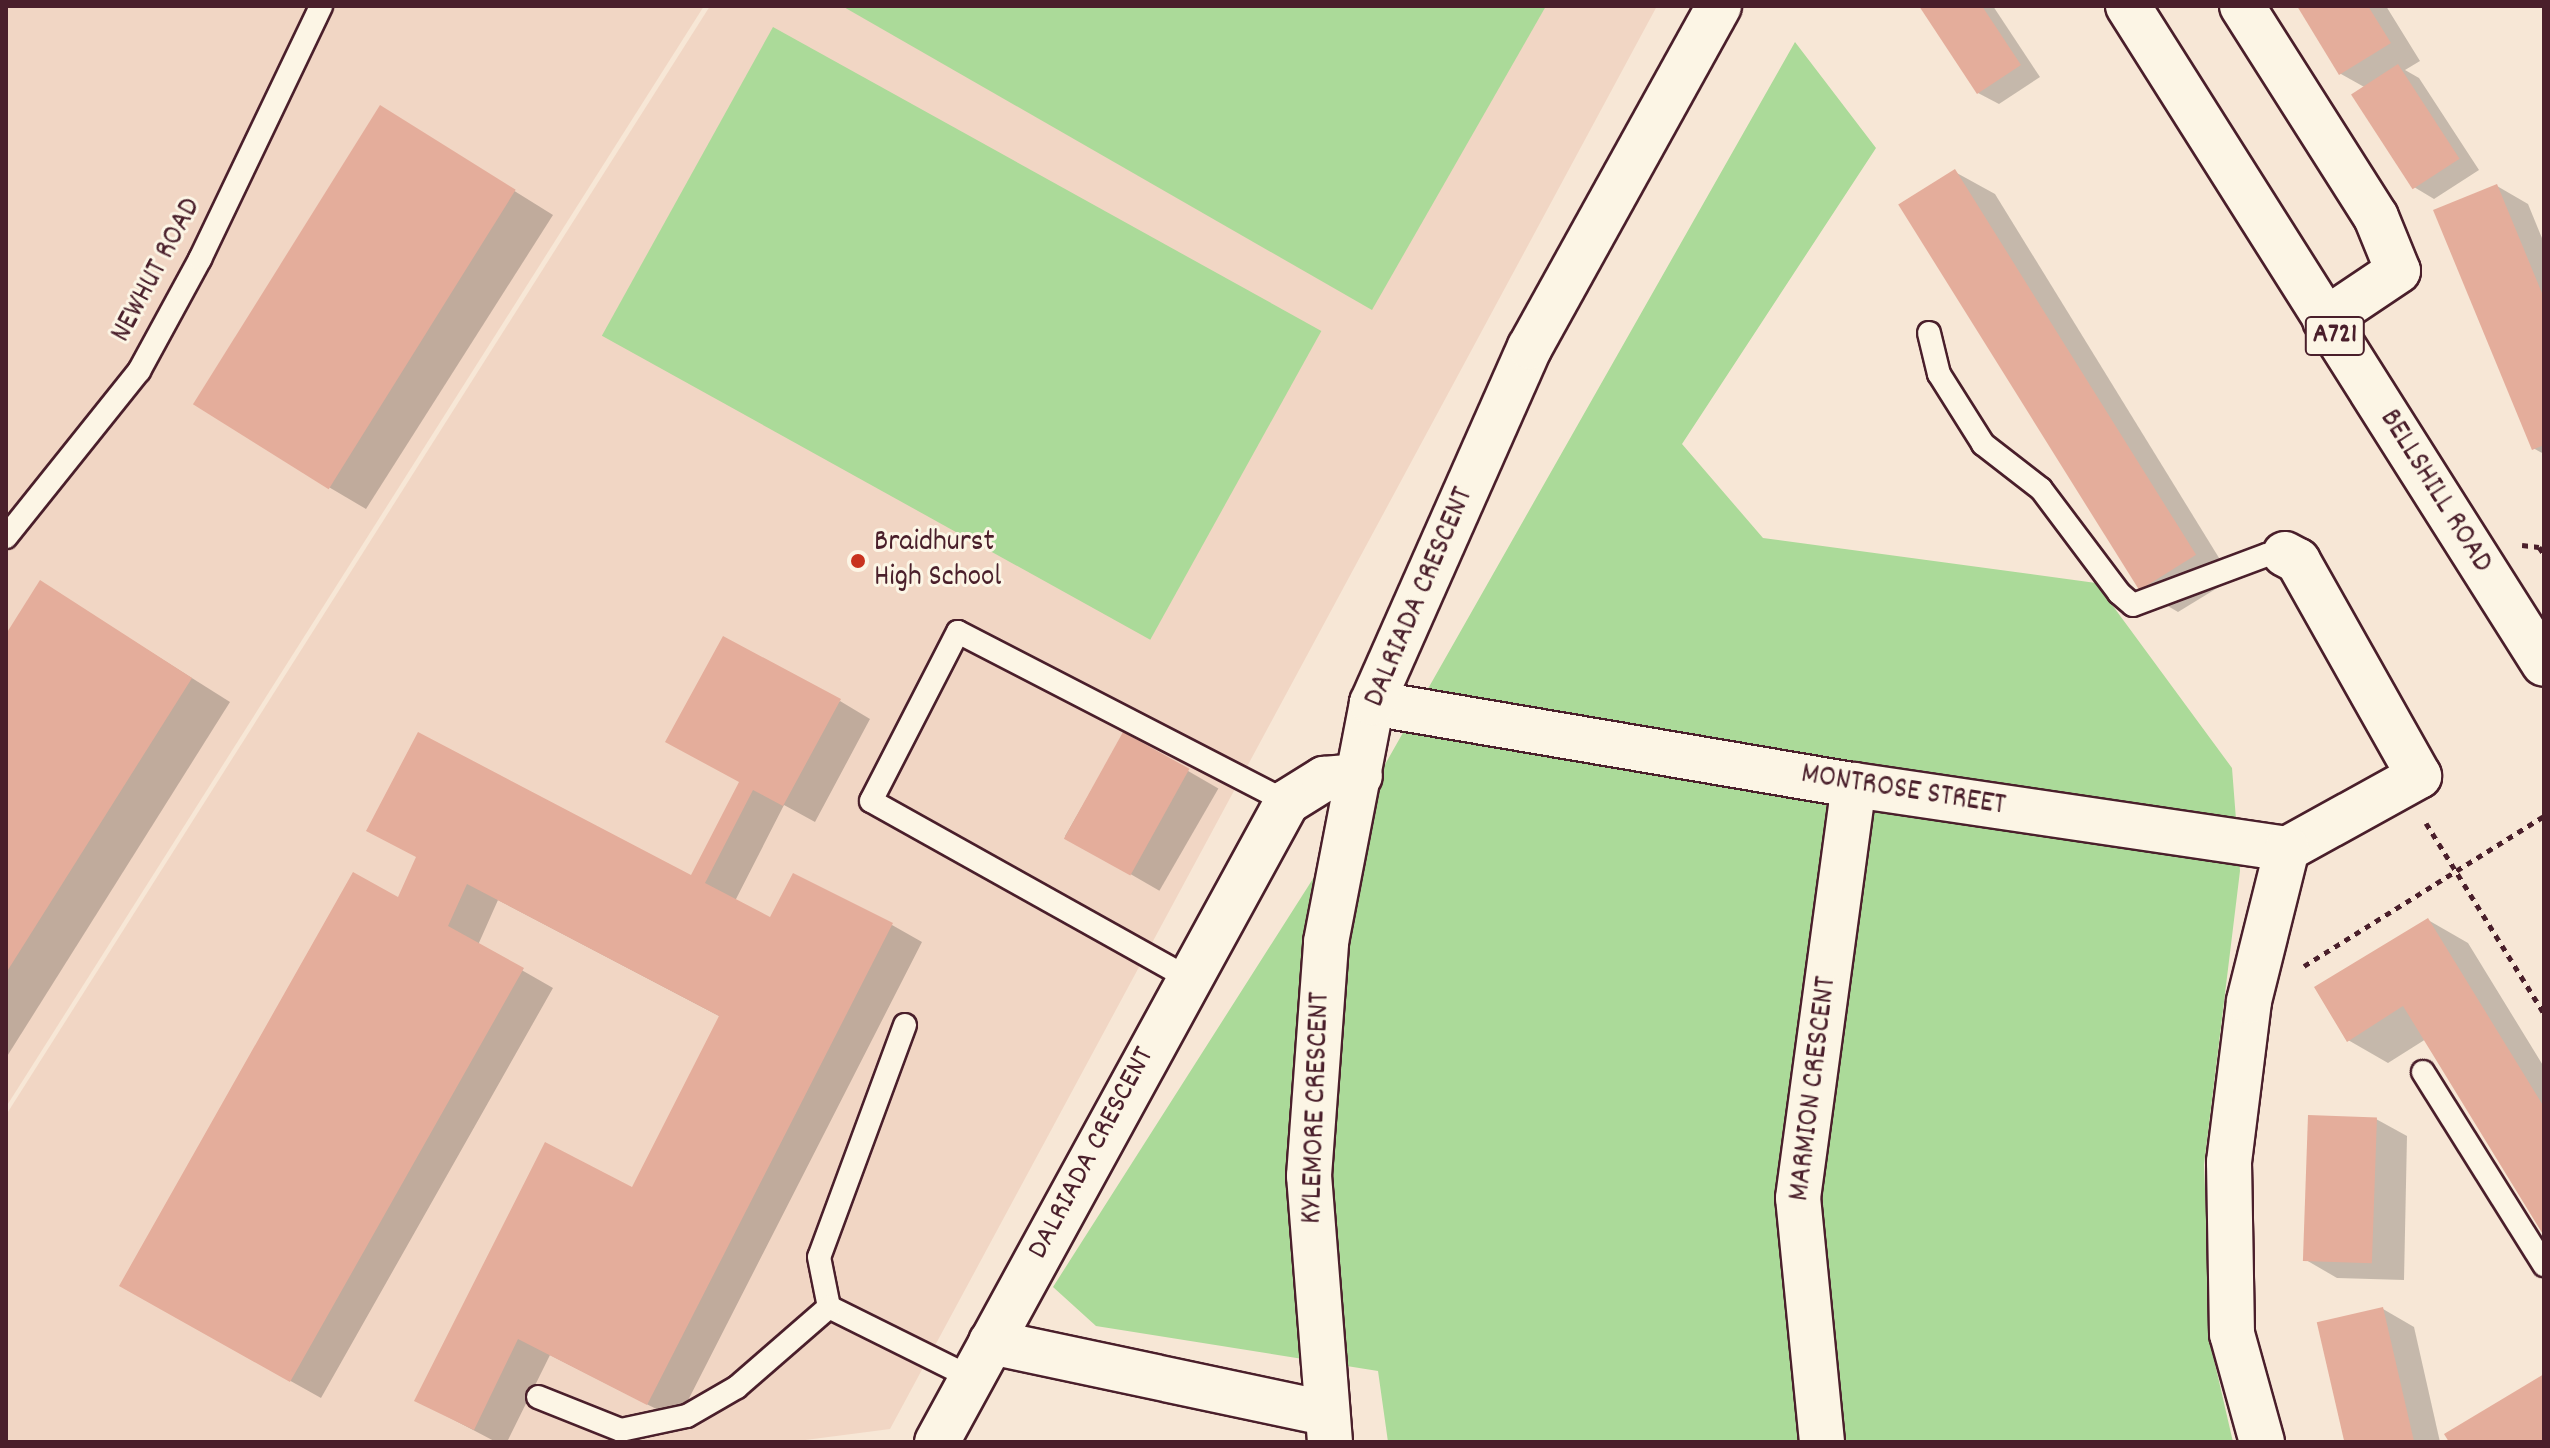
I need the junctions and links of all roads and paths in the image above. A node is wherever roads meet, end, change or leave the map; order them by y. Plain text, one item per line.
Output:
1 (321, 6) edge
2 (1719, 6) edge
3 (2128, 6) edge
4 (2242, 6) edge
5 (2325, 320) junction
6 (1929, 333) dead end
7 (6, 537) edge
8 (2285, 554) joint
9 (2544, 664) edge
10 (1372, 703) junction
11 (1360, 776) junction
12 (2410, 781) junction
13 (1854, 785) junction
14 (1287, 802) junction
15 (2544, 816) edge
16 (2287, 849) junction
17 (2457, 871) junction
18 (1188, 978) junction
19 (2249, 1001) junction
20 (2544, 1013) edge
21 (905, 1025) dead end
22 (2423, 1072) dead end
23 (2544, 1265) edge
24 (829, 1307) junction
25 (982, 1360) junction
26 (538, 1397) dead end
27 (1327, 1428) edge
28 (937, 1442) edge
29 (1822, 1442) edge
30 (2262, 1442) edge

1 - 7 lane, NEWHUT ROAD
2 - 10 street, DALRIADA CRESCENT
3 - 5 street, BELLSHILL ROAD / A721
4 - 5 street
5 - 9 street, BELLSHILL ROAD / A721
6 - 8 lane
8 - 12 street
10 - 11 street, DALRIADA CRESCENT
10 - 13 street, MONTROSE STREET
11 - 14 street, DALRIADA CRESCENT
11 - 27 street, KYLEMORE CRESCENT
12 - 16 street
12 - 17 path
13 - 16 street, MONTROSE STREET
13 - 29 street, MARMION CRESCENT
14 - 18 street, DALRIADA CRESCENT
14 - 18 lane
15 - 17 path
16 - 19 street
17 - 19 path
17 - 20 path
18 - 25 street, DALRIADA CRESCENT
19 - 30 street
21 - 24 lane
22 - 23 lane
24 - 25 lane
24 - 26 lane
25 - 27 street
25 - 28 street, DALRIADA CRESCENT

